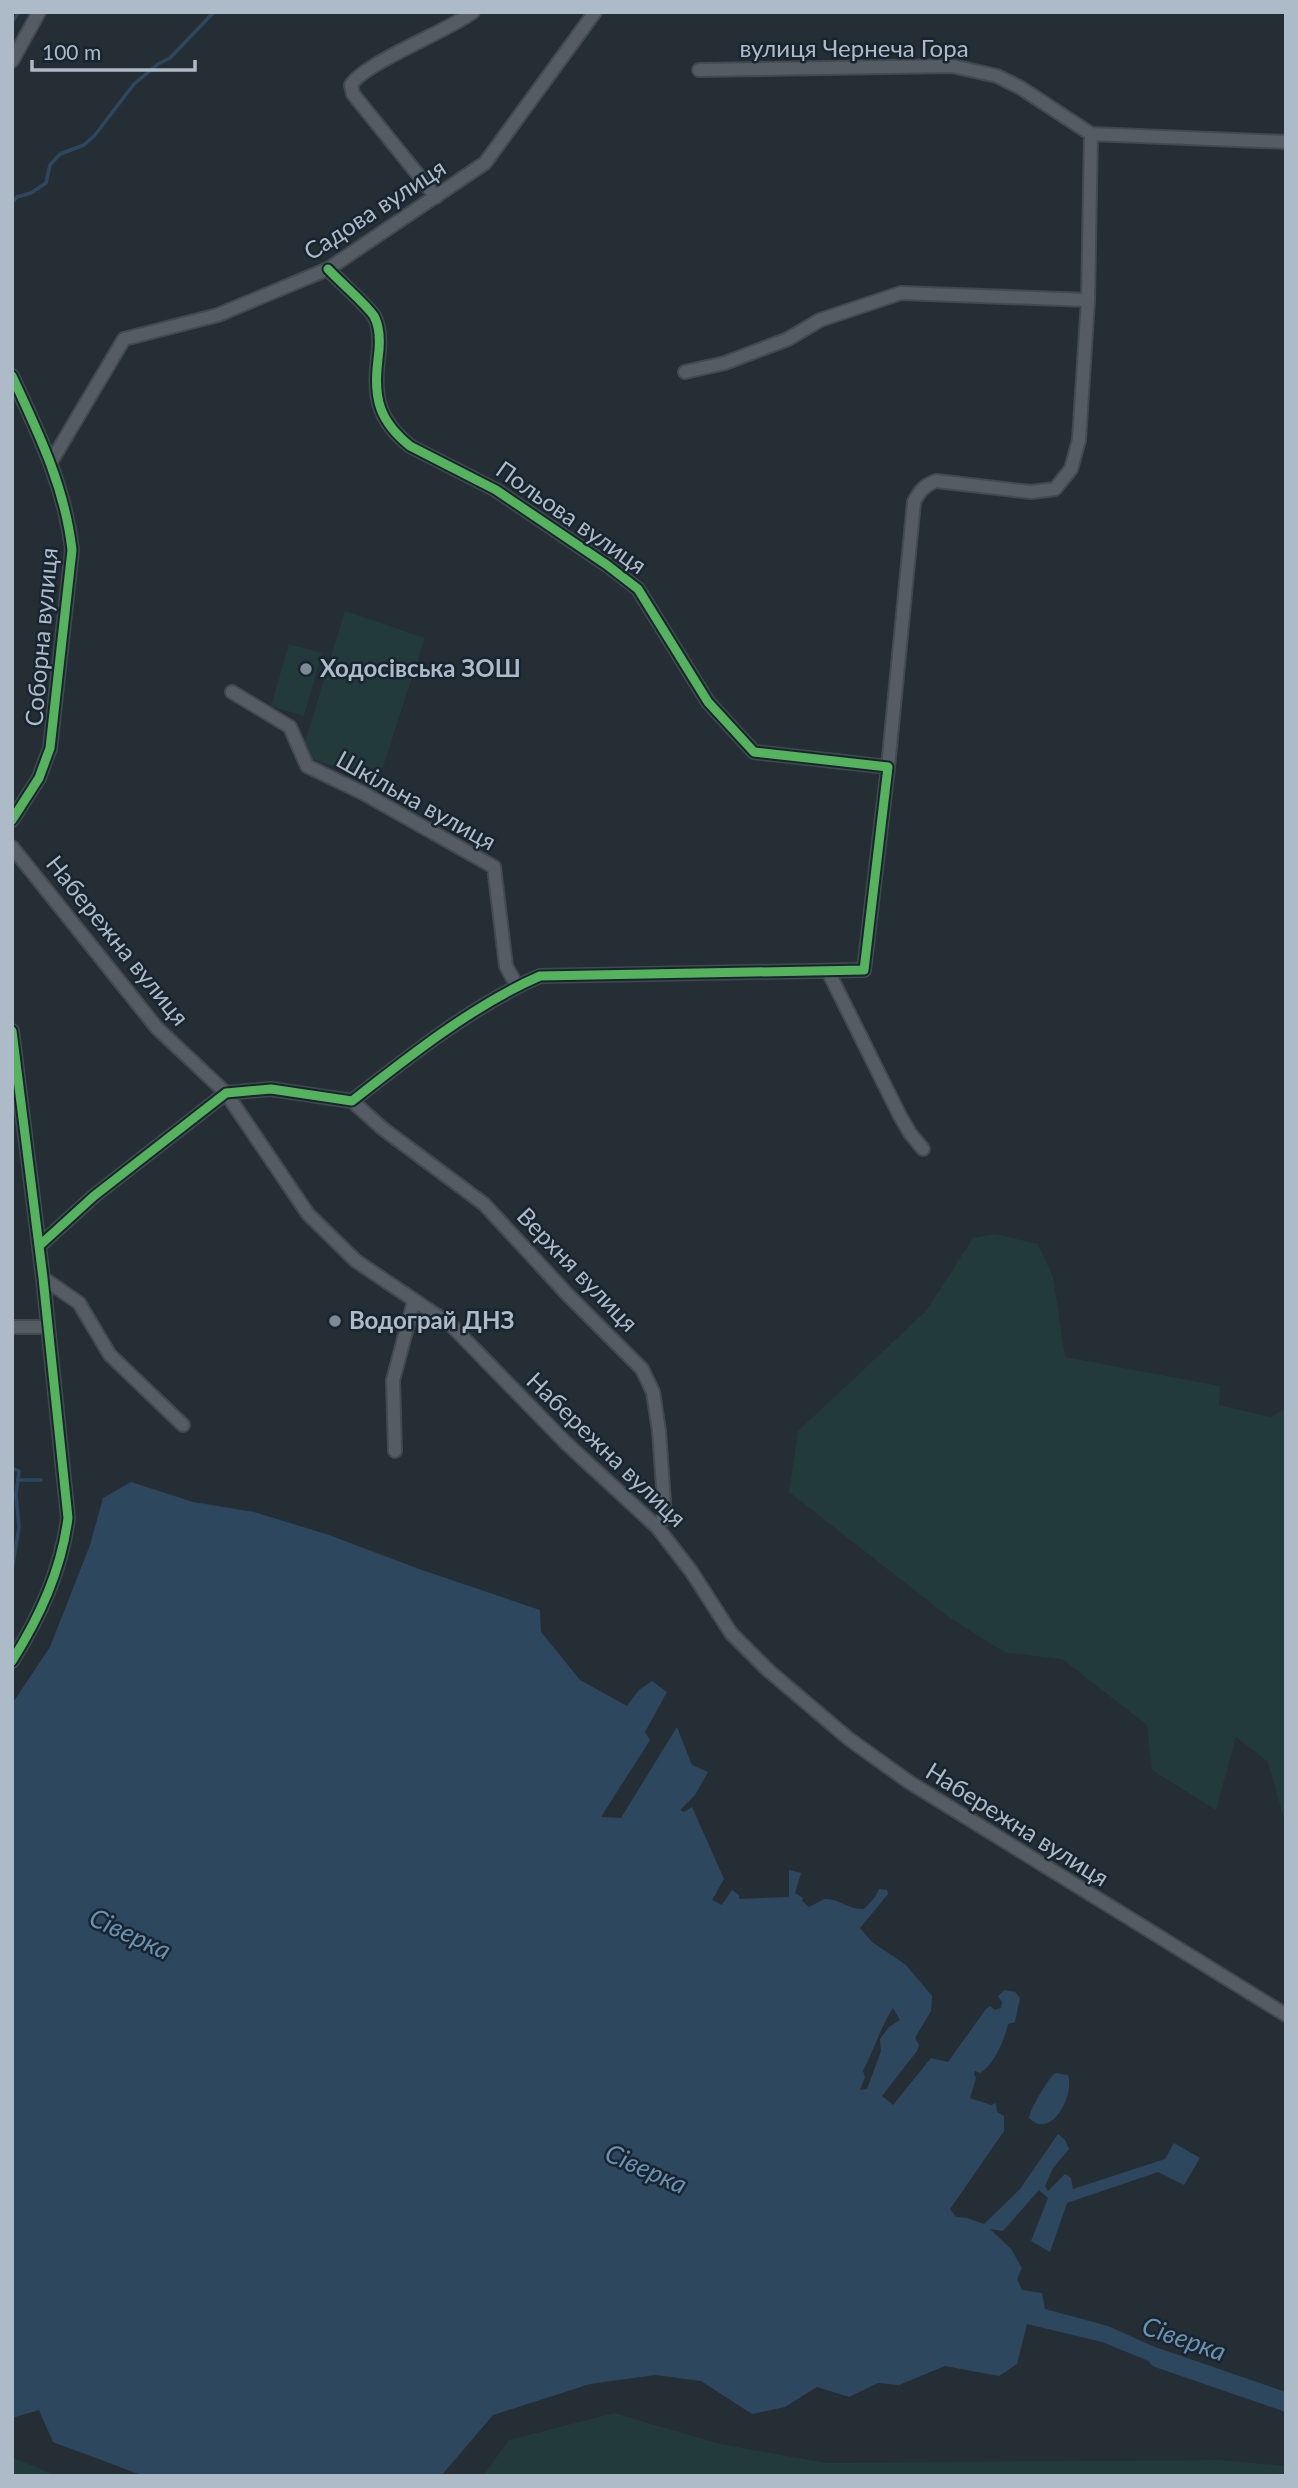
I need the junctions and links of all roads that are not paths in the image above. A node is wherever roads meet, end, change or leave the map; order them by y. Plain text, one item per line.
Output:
1 (38, 12) edge
2 (473, 12) edge
3 (595, 12) edge
4 (12, 61) edge
5 (699, 70) dead end
6 (1091, 134) junction
7 (1286, 142) edge
8 (436, 197) junction
9 (328, 269) junction
10 (1088, 300) junction
11 (685, 372) dead end
12 (12, 376) edge
13 (51, 463) junction
14 (232, 692) dead end
15 (888, 767) junction
16 (12, 820) edge
17 (12, 847) edge
18 (828, 971) junction
19 (517, 986) junction
20 (12, 1031) edge
21 (226, 1093) junction
22 (352, 1101) junction
23 (923, 1150) dead end
24 (39, 1246) junction
25 (43, 1278) junction
26 (414, 1301) junction
27 (12, 1327) edge
28 (47, 1327) junction
29 (183, 1425) dead end
30 (395, 1451) dead end
31 (657, 1527) junction
32 (12, 1661) edge
33 (1286, 2015) edge

1 - 4 street
2 - 8 street
3 - 8 street, Садова вулиця
5 - 6 street, вулиця Чернеча Гора
6 - 7 street
6 - 10 street
8 - 9 street, Садова вулиця
9 - 13 street, Садова вулиця
9 - 15 street, Польова вулиця
10 - 11 street
10 - 15 street
12 - 13 street, Соборна вулиця
13 - 16 street, Соборна вулиця
14 - 19 street, Шкільна вулиця
15 - 18 street
17 - 21 street, Набережна вулиця
18 - 19 street
18 - 23 street
19 - 22 street
20 - 24 street
21 - 22 street
21 - 24 street
21 - 26 street, Набережна вулиця
22 - 31 street, Верхня вулиця
24 - 25 street
25 - 28 street
25 - 29 street
26 - 30 street
26 - 31 street, Набережна вулиця
27 - 28 street
28 - 32 street
31 - 33 street, Набережна вулиця

